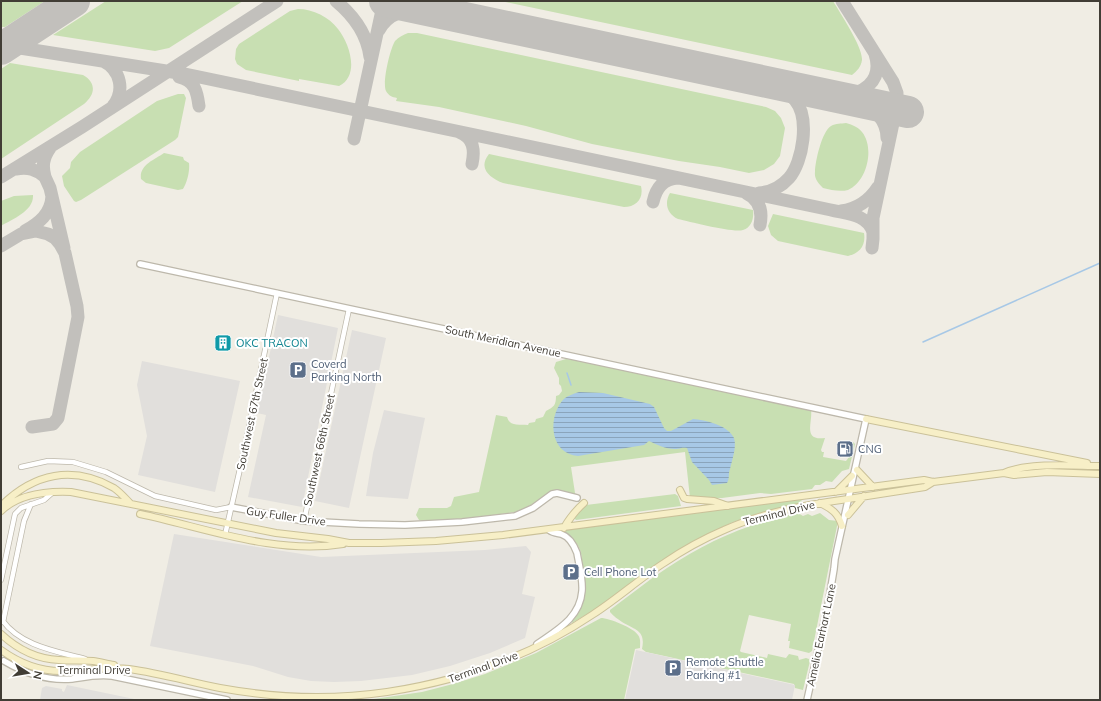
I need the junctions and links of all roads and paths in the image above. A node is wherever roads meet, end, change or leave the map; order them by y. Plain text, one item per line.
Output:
1 (140, 264) dead end
2 (277, 293) junction
3 (349, 309) junction
4 (866, 418) junction
5 (859, 453) junction
6 (1100, 466) edge
7 (21, 467) dead end
8 (857, 470) junction
9 (1004, 473) junction
10 (1097, 474) edge
11 (852, 476) junction
12 (933, 482) junction
13 (873, 487) junction
14 (680, 490) dead end
15 (851, 490) junction
16 (53, 492) junction
17 (836, 492) junction
18 (864, 496) junction
19 (577, 498) dead end
20 (849, 499) junction
21 (130, 503) junction
22 (820, 503) junction
23 (31, 504) junction
24 (584, 504) dead end
25 (1, 506) edge
26 (730, 506) junction
27 (231, 507) junction
28 (163, 510) junction
29 (1, 511) edge
30 (140, 514) dead end
31 (848, 515) junction
32 (162, 518) junction
33 (304, 521) junction
34 (228, 524) junction
35 (842, 526) junction
36 (564, 528) junction
37 (549, 530) junction
38 (225, 535) junction
39 (349, 543) junction
40 (834, 569) junction
41 (1, 580) edge
42 (2, 620) edge
43 (1, 634) edge
44 (531, 649) junction
45 (1, 650) edge
46 (4, 661) dead end
47 (93, 661) junction
48 (128, 668) junction
49 (228, 700) edge
50 (807, 700) edge

1 - 2 street, South Meridian Avenue
2 - 3 street, South Meridian Avenue
2 - 27 street, Southwest 67th Street
3 - 4 street, South Meridian Avenue
3 - 33 street, Southwest 66th Street
4 - 5 street, Amelia Earhart Lane
4 - 6 main road
5 - 8 street, Amelia Earhart Lane
5 - 11 street, Amelia Earhart Lane
6 - 9 main road, Terminal Drive
7 - 27 street, Guy Fuller Drive
8 - 13 main road
8 - 15 street, Amelia Earhart Lane
9 - 10 main road, Terminal Drive
9 - 12 main road, Terminal Drive
11 - 15 street, Amelia Earhart Lane
11 - 17 main road
12 - 13 main road, Terminal Drive
12 - 18 main road, Terminal Drive
13 - 15 main road, Terminal Drive
14 - 26 main road
15 - 17 main road, Terminal Drive
15 - 20 street, Amelia Earhart Lane
16 - 21 main road, Terminal Drive
16 - 23 street
16 - 29 main road, Terminal Drive
17 - 26 main road, Terminal Drive
18 - 20 main road, Terminal Drive
18 - 31 main road
19 - 33 street, Guy Fuller Drive
20 - 22 main road, Terminal Drive
20 - 31 street, Amelia Earhart Lane
20 - 35 street, Amelia Earhart Lane
21 - 25 main road
21 - 28 main road, Terminal Drive
22 - 35 main road
22 - 44 main road, Terminal Drive
23 - 41 street
23 - 42 street
24 - 36 main road
26 - 36 main road, Terminal Drive
27 - 33 street, Guy Fuller Drive
27 - 34 street, Southwest 67th Street
28 - 32 main road
28 - 34 main road, Terminal Drive
30 - 32 main road
31 - 40 street, Amelia Earhart Lane
32 - 38 main road
34 - 38 street, Southwest 67th Street
34 - 39 main road, Terminal Drive
35 - 40 street, Amelia Earhart Lane
36 - 37 main road, Terminal Drive
37 - 39 main road, Terminal Drive
37 - 44 street
38 - 39 main road
40 - 50 street, Amelia Earhart Lane
42 - 47 street
43 - 47 main road
44 - 48 main road, Terminal Drive
45 - 48 main road, Terminal Drive
46 - 49 street
47 - 48 main road

